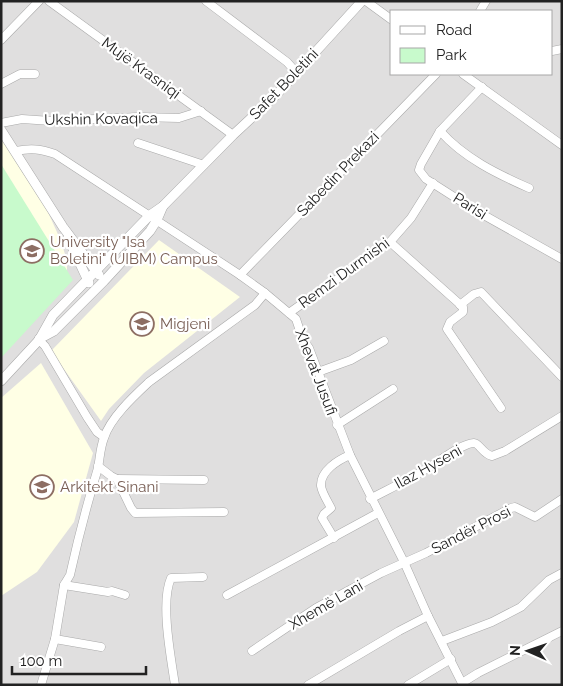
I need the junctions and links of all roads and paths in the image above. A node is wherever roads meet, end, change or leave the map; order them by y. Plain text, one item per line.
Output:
1 (40, 1) edge
2 (49, 1) edge
3 (206, 1) edge
4 (362, 1) edge
5 (366, 1) edge
6 (390, 19) edge
7 (1, 40) edge
8 (296, 72) junction
9 (35, 74) dead end
10 (435, 75) edge
11 (464, 75) edge
12 (1, 84) edge
13 (482, 87) junction
14 (201, 111) junction
15 (1, 124) edge
16 (1, 130) edge
17 (440, 131) junction
18 (233, 135) junction
19 (138, 144) dead end
20 (562, 145) edge
21 (16, 151) junction
22 (204, 165) junction
23 (433, 183) junction
24 (529, 188) dead end
25 (154, 218) junction
26 (390, 242) junction
27 (562, 260) edge
28 (91, 275) junction
29 (240, 275) junction
30 (99, 286) junction
31 (266, 293) junction
32 (460, 305) junction
33 (289, 313) junction
34 (39, 340) junction
35 (384, 340) dead end
36 (558, 366) edge
37 (318, 372) junction
38 (562, 377) edge
39 (1, 381) edge
40 (394, 389) dead end
41 (501, 408) dead end
42 (562, 416) edge
43 (337, 425) junction
44 (104, 437) junction
45 (350, 455) junction
46 (98, 466) junction
47 (117, 479) junction
48 (204, 480) dead end
49 (562, 498) edge
50 (370, 499) junction
51 (224, 512) dead end
52 (378, 513) junction
53 (334, 538) junction
54 (404, 562) junction
55 (562, 573) edge
56 (203, 578) dead end
57 (64, 585) junction
58 (227, 595) dead end
59 (124, 596) dead end
60 (428, 616) junction
61 (562, 631) edge
62 (54, 640) junction
63 (442, 641) junction
64 (101, 646) dead end
65 (252, 651) dead end
66 (451, 659) junction
67 (462, 684) edge
68 (41, 685) edge
69 (175, 685) edge
70 (308, 685) edge
71 (408, 685) edge

1 - 7 street
2 - 14 street, Mujë Krasniqi
3 - 8 street
4 - 8 street, Safet Boletini
5 - 6 street
8 - 18 street, Safet Boletini
9 - 12 street
10 - 29 street, Sabedin Prekazi
11 - 13 street
13 - 17 street, Parisi
13 - 20 street
14 - 15 street, Ukshin Kovaqica
14 - 18 street, Mujë Krasniqi
16 - 21 street
17 - 23 street, Parisi
17 - 24 street
18 - 22 street, Safet Boletini
19 - 22 street
21 - 25 street, Xhevat Jusufi
21 - 28 street
22 - 25 street, Safet Boletini
23 - 26 street, Remzi Durmishi
23 - 27 street, Parisi
25 - 28 street
25 - 29 street, Xhevat Jusufi
25 - 30 street
26 - 32 street
26 - 33 street, Remzi Durmishi
28 - 30 street
28 - 34 street
29 - 31 street, Xhevat Jusufi
30 - 34 street
31 - 33 street, Xhevat Jusufi
31 - 44 street
32 - 36 street
32 - 41 street
33 - 37 street, Xhevat Jusufi
34 - 39 street
34 - 44 street
35 - 37 street
36 - 38 street
37 - 43 street, Xhevat Jusufi
40 - 43 street, Xhevat Jusufi
42 - 50 street, Ilaz Hyseni
43 - 45 street, Xhevat Jusufi
44 - 46 street
45 - 50 street, Xhevat Jusufi
45 - 53 street
46 - 47 street
46 - 57 street
47 - 48 street
47 - 51 street
49 - 54 street, Sandër Prosi
50 - 52 street, Xhevat Jusufi
52 - 53 street
52 - 54 street, Xhevat Jusufi
53 - 58 street
54 - 60 street, Xhevat Jusufi
54 - 65 street, Xhemë Lani
55 - 63 street
56 - 69 street
57 - 59 street
57 - 62 street
60 - 63 street, Xhevat Jusufi
60 - 70 street
61 - 67 street
62 - 64 street
62 - 68 street
63 - 66 street, Xhevat Jusufi
66 - 67 street, Xhevat Jusufi
66 - 71 street

